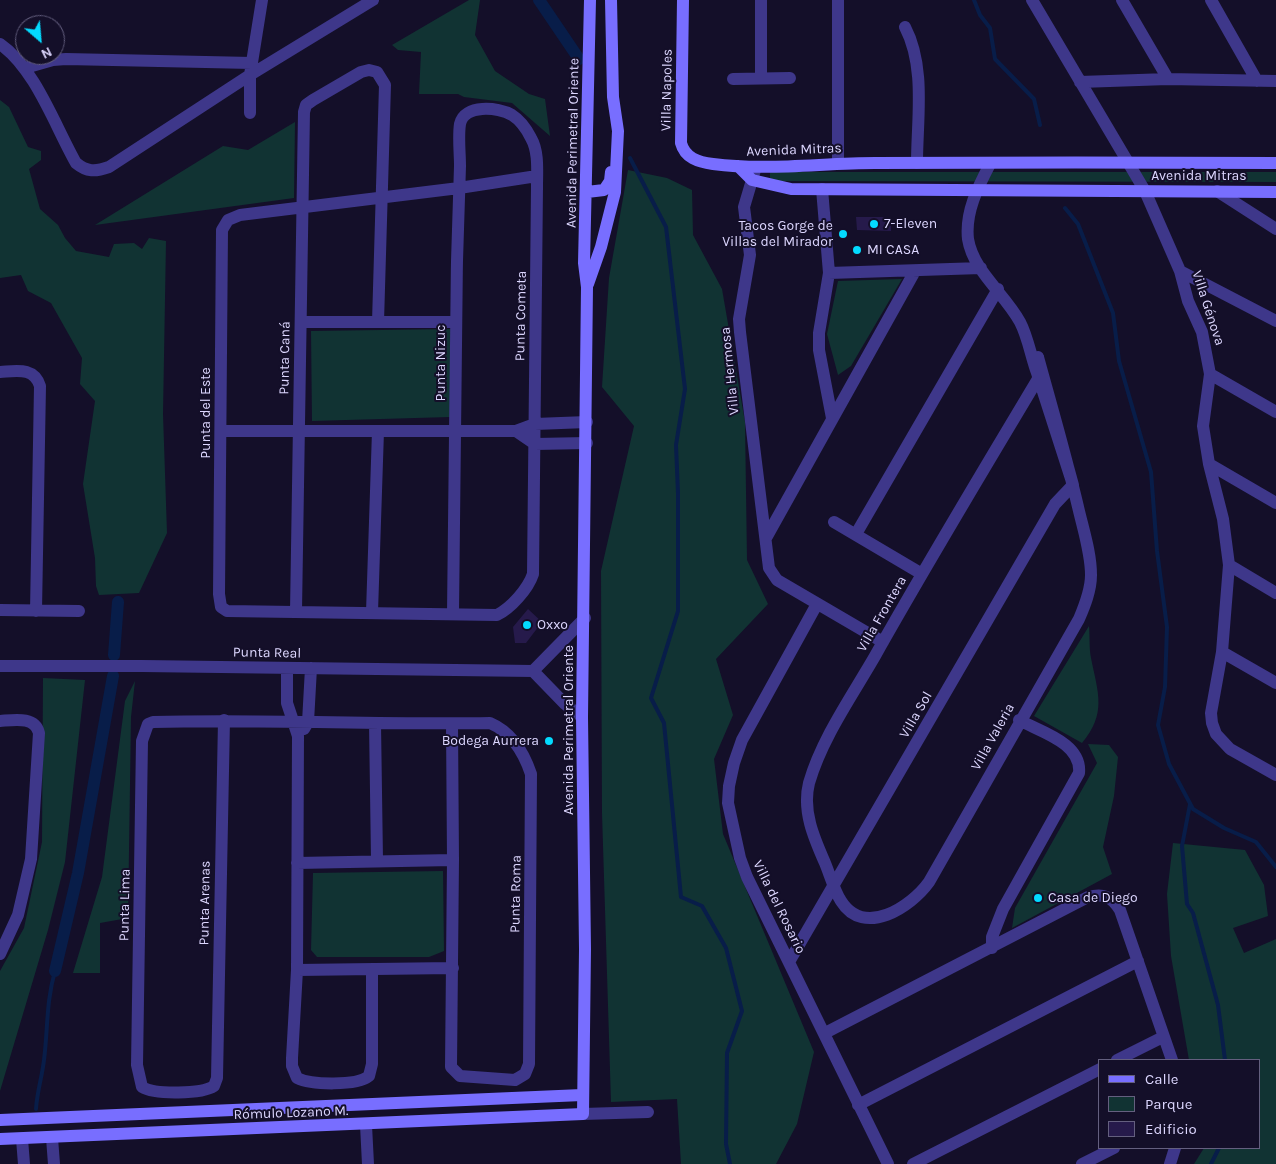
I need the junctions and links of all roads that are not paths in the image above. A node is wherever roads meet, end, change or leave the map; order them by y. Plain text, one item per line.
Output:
1 (262, 0) edge
2 (351, 0) edge
3 (373, 0) edge
4 (590, 0) edge
5 (610, 0) edge
6 (683, 0) edge
7 (761, 0) edge
8 (838, 0) edge
9 (1032, 0) edge
10 (1122, 0) edge
11 (1212, 0) edge
12 (351, 15) junction
13 (905, 27) dead end
14 (0, 44) edge
15 (25, 68) junction
16 (251, 69) junction
17 (761, 78) junction
18 (790, 78) dead end
19 (733, 79) dead end
20 (1168, 79) junction
21 (1257, 81) junction
22 (1276, 81) edge
23 (1080, 82) junction
24 (613, 97) junction
25 (250, 114) dead end
26 (465, 114) joint
27 (1128, 161) junction
28 (838, 163) junction
29 (917, 163) junction
30 (1276, 163) edge
31 (990, 164) junction
32 (738, 166) junction
33 (757, 166) junction
34 (537, 176) junction
35 (752, 180) junction
36 (459, 188) junction
37 (977, 189) junction
38 (822, 190) junction
39 (1145, 191) junction
40 (1217, 191) junction
41 (587, 192) junction
42 (1276, 192) edge
43 (381, 198) junction
44 (302, 207) junction
45 (1276, 229) edge
46 (981, 268) junction
47 (915, 271) junction
48 (1180, 271) junction
49 (829, 273) junction
50 (587, 287) junction
51 (998, 289) junction
52 (1276, 321) edge
53 (301, 322) junction
54 (378, 322) junction
55 (456, 322) junction
56 (1038, 357) dead end
57 (0, 372) edge
58 (1210, 374) junction
59 (1040, 375) junction
60 (1276, 412) edge
61 (832, 418) junction
62 (587, 422) junction
63 (535, 424) junction
64 (456, 430) junction
65 (300, 431) junction
66 (378, 431) junction
67 (516, 431) junction
68 (222, 432) junction
69 (587, 443) junction
70 (535, 444) junction
71 (1209, 464) junction
72 (1073, 485) junction
73 (1276, 503) edge
74 (834, 522) dead end
75 (856, 534) junction
76 (766, 538) junction
77 (1229, 565) junction
78 (922, 574) junction
79 (1276, 593) edge
80 (817, 604) junction
81 (0, 610) edge
82 (36, 611) junction
83 (79, 611) dead end
84 (296, 611) junction
85 (372, 612) junction
86 (453, 613) junction
87 (585, 618) junction
88 (882, 642) junction
89 (1222, 652) junction
90 (0, 666) edge
91 (311, 668) junction
92 (287, 669) junction
93 (533, 671) junction
94 (1276, 683) edge
95 (582, 717) junction
96 (224, 720) junction
97 (1019, 720) junction
98 (0, 721) edge
99 (308, 722) junction
100 (375, 722) junction
101 (291, 723) junction
102 (452, 724) junction
103 (298, 736) junction
104 (1276, 775) edge
105 (377, 860) junction
106 (453, 860) junction
107 (298, 863) junction
108 (835, 884) junction
109 (992, 948) junction
110 (0, 954) edge
111 (1138, 961) junction
112 (789, 962) junction
113 (453, 968) junction
114 (372, 969) junction
115 (297, 970) junction
116 (825, 1033) junction
117 (1162, 1037) junction
118 (1119, 1059) edge
119 (1172, 1059) edge
120 (1098, 1070) edge
121 (142, 1087) joint
122 (582, 1096) junction
123 (858, 1105) junction
124 (648, 1112) dead end
125 (583, 1114) junction
126 (0, 1120) edge
127 (366, 1125) junction
128 (52, 1138) junction
129 (0, 1139) edge
130 (22, 1139) junction
131 (1112, 1149) edge
132 (1175, 1149) edge
133 (24, 1164) edge
134 (54, 1164) edge
135 (368, 1164) edge
136 (888, 1164) edge
137 (914, 1164) edge
138 (1082, 1164) edge
139 (1170, 1164) edge

1 - 16 street
2 - 12 street
3 - 12 street
4 - 41 street, Avenida Perimetral Oriente
5 - 24 street, Avenida Perimetral Oriente
6 - 32 street, Villa Napoles
7 - 17 street
8 - 28 street
9 - 23 street, Villa Génova
10 - 20 street
11 - 21 street
12 - 16 street
13 - 29 street
14 - 15 street
15 - 16 street
15 - 16 street
16 - 25 street
17 - 18 street
17 - 19 street
20 - 21 street
20 - 23 street
21 - 22 street
23 - 27 street, Villa Génova
24 - 41 street
24 - 50 street, Avenida Perimetral Oriente
26 - 34 street, Punta Cometa
26 - 36 street, Punta Nizuc
27 - 30 street, Avenida Mitras
27 - 31 street, Avenida Mitras
27 - 39 street, Villa Génova
28 - 29 street, Avenida Mitras
28 - 33 street, Avenida Mitras
29 - 31 street, Avenida Mitras
31 - 37 street, Villa Valeria
32 - 33 street, Avenida Mitras
32 - 35 street, Avenida Mitras
33 - 35 street, Villa Hermosa
34 - 36 street
34 - 63 street, Punta Cometa
35 - 38 street, Avenida Mitras
35 - 76 street, Villa Hermosa
36 - 43 street
36 - 55 street, Punta Nizuc
37 - 38 street, Avenida Mitras
37 - 39 street, Avenida Mitras
37 - 46 street, Villa Valeria
38 - 49 street
39 - 40 street, Avenida Mitras
39 - 48 street, Villa Génova
40 - 42 street, Avenida Mitras
40 - 45 street
41 - 50 street, Avenida Perimetral Oriente
43 - 44 street
43 - 44 street, Punta Caná
43 - 54 street
44 - 53 street, Punta Caná
44 - 68 street, Punta del Este
46 - 47 street
46 - 51 street, Villa Valeria
47 - 49 street
47 - 61 street
48 - 52 street
48 - 58 street, Villa Génova
49 - 61 street
50 - 62 street, Avenida Perimetral Oriente
51 - 59 street, Villa Valeria
51 - 75 street
53 - 54 street
53 - 65 street, Punta Caná
54 - 55 street
55 - 64 street, Punta Nizuc
56 - 59 street, Villa Valeria
57 - 82 street
58 - 60 street
58 - 71 street, Villa Génova
59 - 72 street, Villa Valeria
59 - 78 street, Villa Frontera
61 - 76 street
62 - 63 street
62 - 69 street, Avenida Perimetral Oriente
63 - 67 street
63 - 70 street, Punta Cometa
64 - 66 street
64 - 67 street
64 - 86 street, Punta Nizuc
65 - 66 street
65 - 68 street
65 - 84 street, Punta Caná
66 - 85 street
67 - 70 street
68 - 84 street, Punta del Este
69 - 70 street
69 - 87 street, Avenida Perimetral Oriente
70 - 86 street, Punta Cometa
71 - 73 street
71 - 77 street, Villa Génova
72 - 97 street, Villa Valeria
72 - 108 street, Villa Sol
74 - 75 street
75 - 78 street
76 - 80 street, Villa Hermosa
77 - 79 street
77 - 89 street, Villa Génova
78 - 88 street, Villa Frontera
80 - 88 street
80 - 112 street, Villa del Rosario
81 - 82 street
82 - 83 street
84 - 85 street
85 - 86 street
87 - 93 street
87 - 95 street, Avenida Perimetral Oriente
88 - 108 street, Villa Frontera
89 - 94 street
89 - 104 street, Villa Génova
90 - 92 street, Punta Real
91 - 92 street, Punta Real
91 - 93 street, Punta Real
91 - 99 street
92 - 101 street
93 - 95 street
95 - 122 street, Avenida Perimetral Oriente
96 - 101 street
96 - 121 street, Punta Arenas
96 - 121 street, Punta Lima
97 - 108 street, Villa Valeria
97 - 109 street
98 - 110 street
99 - 100 street
99 - 101 street
99 - 103 street
100 - 102 street
100 - 105 street
101 - 103 street
102 - 106 street
102 - 113 street, Punta Roma
103 - 107 street
105 - 106 street
105 - 107 street
106 - 113 street
107 - 115 street
108 - 112 street, Villa Sol
109 - 111 street
109 - 116 street
111 - 117 street
111 - 123 street
112 - 116 street, Villa del Rosario
113 - 114 street
114 - 115 street
114 - 115 street
116 - 123 street, Villa del Rosario
117 - 118 street
117 - 119 street
120 - 137 street
122 - 125 street, Avenida Perimetral Oriente
122 - 126 street
123 - 136 street, Villa del Rosario
124 - 125 street
125 - 127 street, Rómulo Lozano M.
127 - 128 street, Rómulo Lozano M.
127 - 135 street
128 - 130 street, Rómulo Lozano M.
128 - 134 street
129 - 130 street, Rómulo Lozano M.
130 - 133 street
131 - 138 street
132 - 139 street

